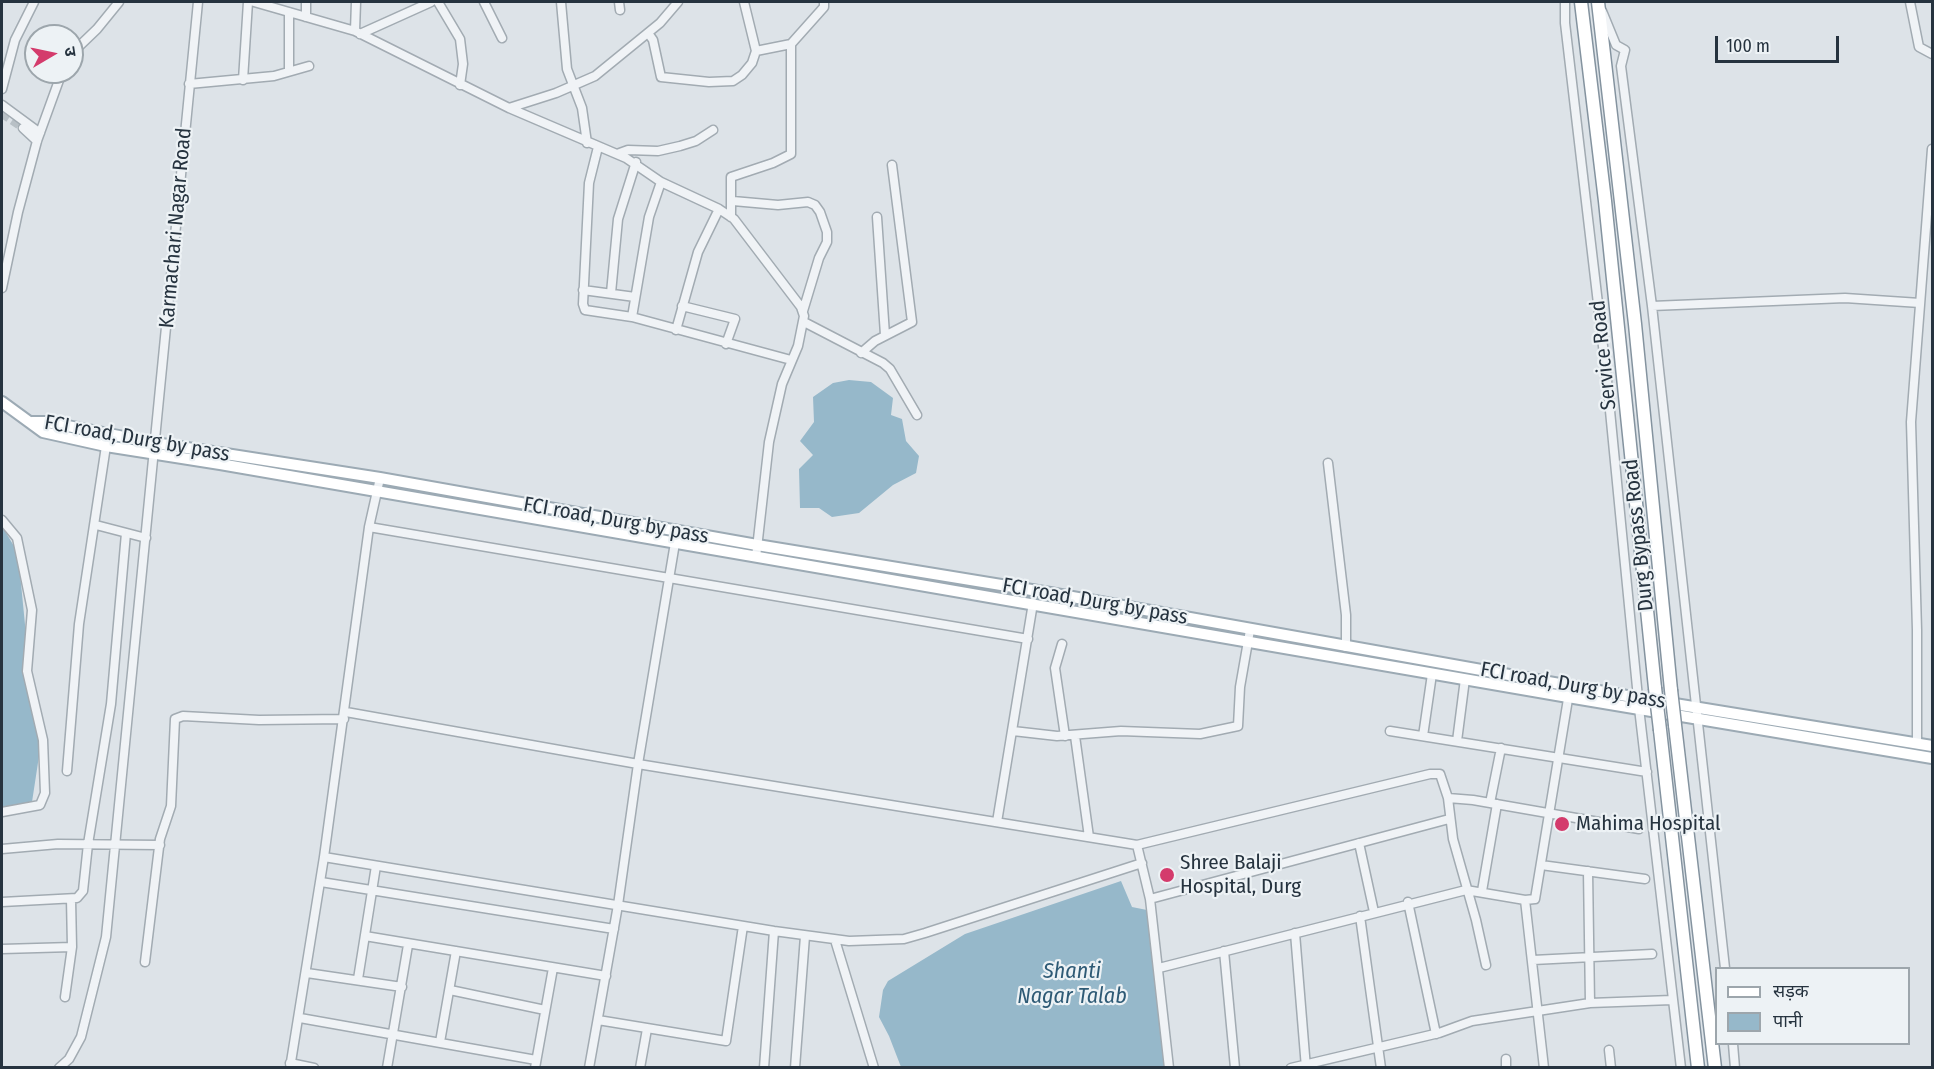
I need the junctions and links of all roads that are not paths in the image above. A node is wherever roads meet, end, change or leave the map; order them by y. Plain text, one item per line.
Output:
1 (34, 2) edge
2 (119, 2) edge
3 (198, 2) edge
4 (248, 2) edge
5 (254, 2) edge
6 (306, 2) edge
7 (356, 2) edge
8 (431, 2) edge
9 (438, 2) edge
10 (484, 2) edge
11 (561, 2) edge
12 (678, 2) edge
13 (744, 2) edge
14 (824, 2) edge
15 (1565, 2) edge
16 (1581, 2) edge
17 (1599, 2) edge
18 (1910, 2) edge
19 (289, 12) junction
20 (306, 17) junction
21 (358, 33) junction
22 (648, 33) junction
23 (502, 38) dead end
24 (84, 41) edge
25 (791, 44) junction
26 (756, 51) junction
27 (1932, 54) edge
28 (309, 66) dead end
29 (289, 71) junction
30 (243, 80) junction
31 (58, 84) edge
32 (189, 84) junction
33 (460, 85) junction
34 (573, 86) junction
35 (2, 89) edge
36 (2, 105) edge
37 (509, 108) junction
38 (23, 128) tunnel mouth
39 (713, 130) dead end
40 (38, 137) junction
41 (587, 143) junction
42 (598, 147) junction
43 (1932, 148) edge
44 (648, 151) junction
45 (617, 154) junction
46 (638, 164) junction
47 (892, 165) dead end
48 (661, 182) junction
49 (1931, 189) edge
50 (733, 201) junction
51 (719, 208) junction
52 (731, 217) junction
53 (877, 217) dead end
54 (2, 288) edge
55 (583, 291) junction
56 (611, 293) junction
57 (635, 297) junction
58 (1920, 303) junction
59 (682, 306) junction
60 (1652, 306) junction
61 (804, 311) junction
62 (632, 317) junction
63 (804, 322) junction
64 (676, 330) junction
65 (885, 335) junction
66 (726, 344) junction
67 (861, 353) junction
68 (791, 360) junction
69 (2, 402) edge
70 (917, 415) dead end
71 (32, 422) junction
72 (106, 446) junction
73 (155, 448) junction
74 (1328, 463) dead end
75 (380, 478) junction
76 (377, 491) junction
77 (2, 520) edge
78 (96, 525) junction
79 (369, 527) junction
80 (677, 531) junction
81 (126, 533) junction
82 (146, 538) junction
83 (674, 543) junction
84 (756, 551) junction
85 (668, 578) junction
86 (1033, 603) junction
87 (1249, 636) junction
88 (1028, 639) junction
89 (1062, 644) dead end
90 (1346, 647) junction
91 (1432, 674) junction
92 (1465, 679) junction
93 (1570, 686) junction
94 (1568, 697) junction
95 (1639, 703) junction
96 (1696, 707) junction
97 (345, 716) junction
98 (1698, 719) junction
99 (1013, 731) junction
100 (1390, 731) dead end
101 (1829, 734) junction
102 (1065, 736) junction
103 (1075, 736) junction
104 (1423, 736) junction
105 (1457, 741) junction
106 (1872, 741) junction
107 (1917, 743) junction
108 (1932, 746) edge
109 (1501, 748) junction
110 (1558, 758) junction
111 (1932, 758) edge
112 (638, 764) junction
113 (68, 771) dead end
114 (1647, 772) junction
115 (1448, 798) junction
116 (1494, 803) junction
117 (2, 812) edge
118 (1548, 813) junction
119 (1449, 819) junction
120 (997, 822) junction
121 (1638, 829) dead end
122 (1089, 837) junction
123 (117, 843) junction
124 (1359, 843) junction
125 (88, 844) junction
126 (160, 844) junction
127 (1137, 845) junction
128 (2, 849) edge
129 (324, 857) junction
130 (1142, 863) junction
131 (1541, 865) junction
132 (376, 866) junction
133 (1588, 871) junction
134 (1645, 879) dead end
135 (321, 882) junction
136 (372, 890) junction
137 (1466, 890) junction
138 (1482, 891) junction
139 (71, 898) junction
140 (1150, 899) junction
141 (1525, 900) junction
142 (2, 902) edge
143 (1408, 903) junction
144 (618, 905) junction
145 (1374, 912) junction
146 (1360, 916) junction
147 (743, 926) junction
148 (614, 929) junction
149 (774, 931) junction
150 (1295, 933) junction
151 (365, 936) junction
152 (805, 936) junction
153 (835, 940) junction
154 (408, 945) junction
155 (72, 947) junction
156 (2, 949) edge
157 (456, 951) junction
158 (1224, 951) junction
159 (1652, 954) dead end
160 (1588, 957) junction
161 (1533, 960) junction
162 (145, 962) dead end
163 (1486, 965) dead end
164 (1725, 967) edge
165 (553, 968) junction
166 (1159, 968) junction
167 (307, 973) junction
168 (606, 976) junction
169 (358, 980) junction
170 (402, 987) junction
171 (450, 990) junction
172 (65, 997) dead end
173 (1672, 1000) junction
174 (1590, 1003) junction
175 (1538, 1009) junction
176 (546, 1010) junction
177 (300, 1018) junction
178 (598, 1020) junction
179 (647, 1029) junction
180 (392, 1034) junction
181 (1436, 1034) junction
182 (440, 1042) junction
183 (1378, 1045) junction
184 (1733, 1045) edge
185 (1609, 1050) dead end
186 (536, 1064) edge
187 (290, 1065) edge
188 (1306, 1065) edge
189 (59, 1068) edge
190 (314, 1068) edge
191 (387, 1068) edge
192 (589, 1068) edge
193 (640, 1068) edge
194 (764, 1068) edge
195 (795, 1068) edge
196 (874, 1068) edge
197 (1169, 1068) edge
198 (1235, 1068) edge
199 (1291, 1068) edge
200 (1381, 1068) edge
201 (1544, 1068) edge
202 (1611, 1068) edge
203 (1680, 1068) edge
204 (1698, 1068) edge
205 (1715, 1068) edge
206 (1735, 1068) edge

1 - 35 street
2 - 24 street
3 - 32 street, Karmachari Nagar Road
4 - 30 street
5 - 19 street
6 - 20 street
7 - 21 street
8 - 21 street
9 - 33 street
10 - 23 street
11 - 34 street
12 - 22 street
13 - 26 street
14 - 25 street
15 - 95 street, Service Road
16 - 204 highway, Durg Bypass Road, bridge
17 - 60 street
17 - 205 highway, Durg Bypass Road, bridge
18 - 27 street
19 - 20 street
19 - 29 street
20 - 21 street
21 - 33 street
22 - 26 street
22 - 34 street
25 - 26 street
25 - 50 street
28 - 29 street
29 - 30 street
30 - 32 street
31 - 40 street
32 - 73 street, Karmachari Nagar Road
33 - 37 street
34 - 37 street
34 - 41 street
36 - 40 street
37 - 41 street
38 - 40 street
39 - 44 street
40 - 54 street
41 - 42 street
42 - 45 street
42 - 55 street
43 - 49 street
44 - 45 street
44 - 46 street
45 - 46 street
46 - 48 street
46 - 56 street
47 - 65 street
48 - 51 street
48 - 57 street
49 - 58 street
50 - 52 street
50 - 61 street
51 - 52 street
51 - 59 street
52 - 61 street
53 - 65 street
55 - 56 street
55 - 62 street
56 - 57 street
57 - 62 street
58 - 60 street
58 - 107 street
59 - 64 street
59 - 66 street
60 - 96 street
61 - 63 street
62 - 64 street
63 - 67 street
63 - 68 street
64 - 66 street
65 - 67 street
66 - 68 street
67 - 70 street
68 - 84 street
69 - 71 main road
71 - 72 main road, FCI road, Durg by pass
71 - 73 main road, FCI road, Durg by pass
72 - 73 main road, FCI road, Durg by pass
72 - 78 street
73 - 75 main road, FCI road, Durg by pass
73 - 76 main road, FCI road, Durg by pass
73 - 82 street, Karmachari Nagar Road
74 - 90 street
75 - 76 street
75 - 80 main road, FCI road, Durg by pass
76 - 79 street
76 - 83 main road, FCI road, Durg by pass
77 - 117 street
78 - 81 street
78 - 113 street
79 - 85 street
79 - 97 street
80 - 83 street
80 - 84 main road, FCI road, Durg by pass
81 - 82 street
81 - 125 street
82 - 123 street, Karmachari Nagar Road
83 - 84 main road, FCI road, Durg by pass
83 - 85 street
84 - 86 main road, FCI road, Durg by pass
84 - 87 main road, FCI road, Durg by pass
85 - 88 street
85 - 112 street
86 - 87 main road, FCI road, Durg by pass
86 - 88 street
87 - 90 main road, FCI road, Durg by pass
87 - 91 main road, FCI road, Durg by pass
87 - 103 street
88 - 99 street
89 - 102 street
90 - 93 main road, FCI road, Durg by pass
91 - 92 main road, FCI road, Durg by pass
91 - 104 street
92 - 94 main road, FCI road, Durg by pass
92 - 105 street
93 - 94 street
93 - 95 main road, FCI road, Durg by pass
94 - 95 main road, FCI road, Durg by pass
94 - 110 street
95 - 96 main road, FCI road, Durg by pass
95 - 98 main road, FCI road, Durg by pass
95 - 114 street, Service Road
96 - 98 street
96 - 101 main road, FCI road, Durg by pass
97 - 112 street
97 - 126 street
97 - 129 street
98 - 101 main road, FCI road, Durg by pass
98 - 164 street
99 - 102 street
99 - 120 street
100 - 104 street
101 - 106 main road, FCI road, Durg by pass
102 - 103 street
103 - 122 street
104 - 105 street
105 - 109 street
106 - 107 main road, FCI road, Durg by pass
106 - 111 main road, FCI road, Durg by pass
107 - 108 main road, FCI road, Durg by pass
109 - 110 street
109 - 116 street
110 - 114 street
110 - 118 street
112 - 120 street
112 - 144 street
114 - 173 street, Service Road
115 - 116 street
115 - 119 street
115 - 127 street
116 - 118 street
116 - 138 street
118 - 121 street
118 - 131 street
119 - 124 street
119 - 137 street
120 - 122 street
122 - 127 street
123 - 125 street
123 - 126 street
123 - 189 street, Karmachari Nagar Road
124 - 140 street
124 - 145 street
125 - 128 street
125 - 139 street
126 - 162 street
127 - 130 street
129 - 132 street
129 - 135 street
130 - 140 street
130 - 153 street
131 - 133 street
131 - 141 street
132 - 136 street
132 - 144 street
133 - 134 street
133 - 160 street
135 - 136 street
135 - 167 street
136 - 148 street
136 - 151 street
137 - 138 street
137 - 143 street
137 - 163 street
138 - 141 street
139 - 142 street
139 - 155 street
140 - 166 street
141 - 161 street
143 - 145 street
143 - 181 street
144 - 147 street
144 - 148 street
145 - 146 street
146 - 150 street
146 - 183 street
147 - 149 street
147 - 179 street
148 - 168 street
149 - 152 street
149 - 194 street
150 - 158 street
150 - 188 street
151 - 154 street
151 - 169 street
152 - 153 street
152 - 195 street
153 - 196 street
154 - 157 street
154 - 170 street
155 - 156 street
155 - 172 street
157 - 165 street
157 - 171 street
158 - 166 street
158 - 198 street
159 - 160 street
160 - 161 street
160 - 174 street
161 - 175 street
165 - 168 street
165 - 176 street
166 - 197 street
167 - 169 street
167 - 177 street
168 - 178 street
169 - 170 street
170 - 180 street
171 - 176 street
171 - 182 street
173 - 174 street
173 - 203 street, Service Road
174 - 175 street
175 - 181 street
175 - 201 street
176 - 186 street
177 - 180 street
177 - 187 street
178 - 179 street
178 - 192 street
179 - 193 street
180 - 182 street
180 - 191 street
181 - 183 street
182 - 186 street
183 - 188 street
183 - 200 street
184 - 206 street
185 - 202 street
187 - 190 street
188 - 199 street

